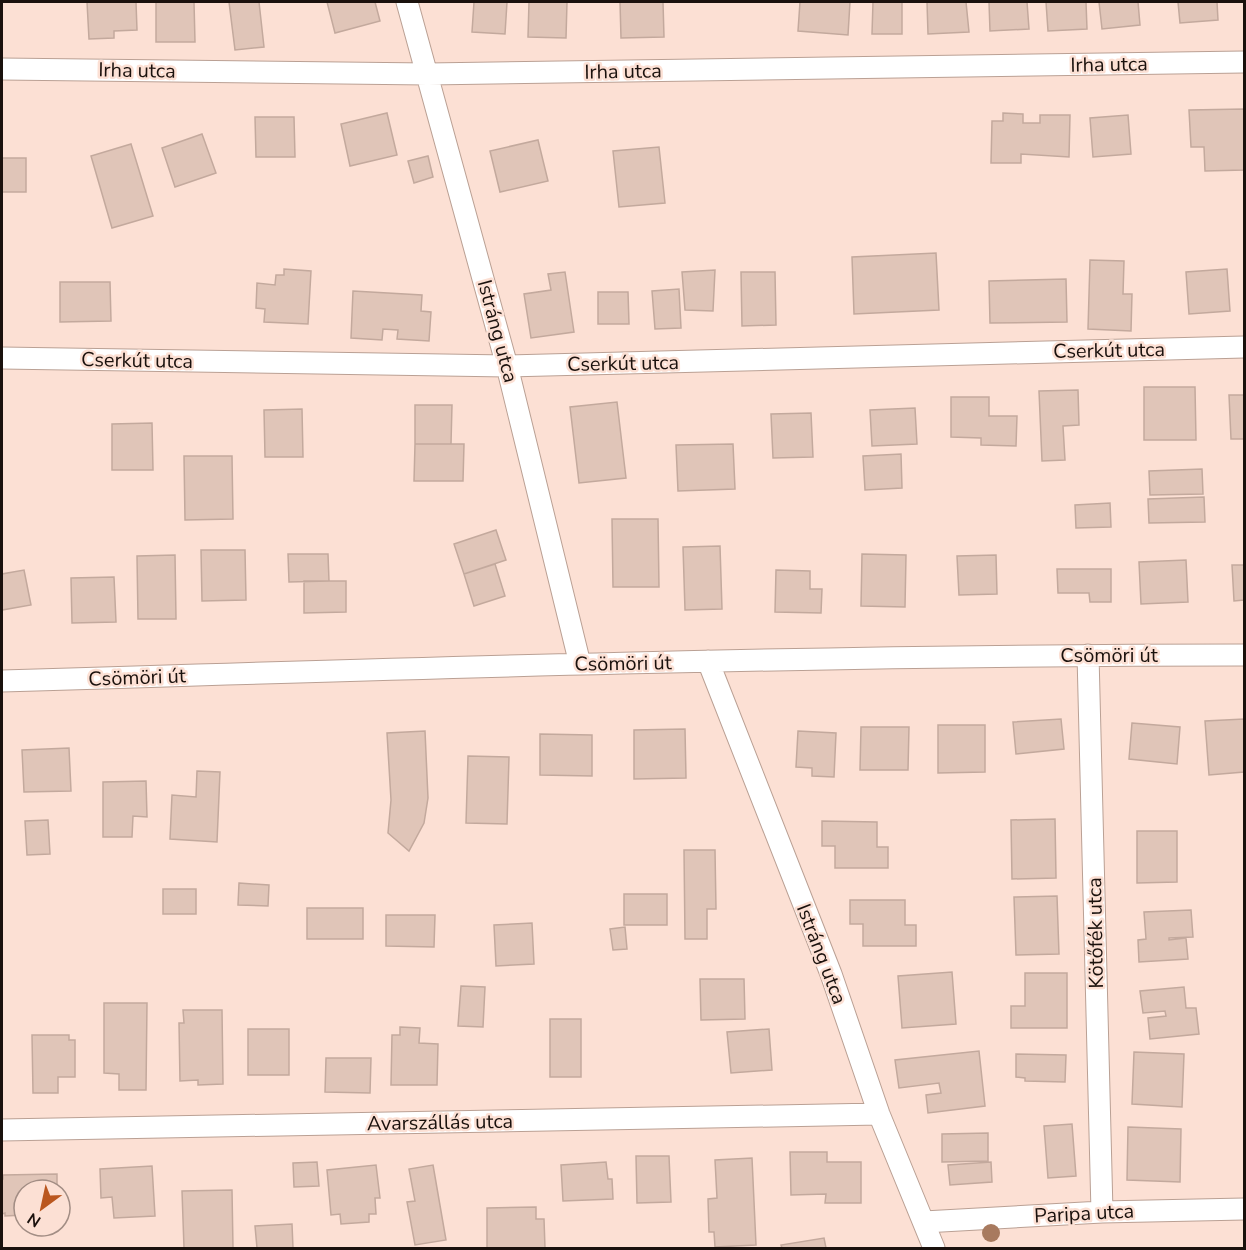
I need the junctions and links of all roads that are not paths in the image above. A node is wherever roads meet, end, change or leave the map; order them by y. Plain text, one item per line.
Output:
1 (407, 2) edge
2 (1245, 62) edge
3 (2, 69) edge
4 (428, 74) junction
5 (1245, 347) edge
6 (2, 358) edge
7 (507, 366) junction
8 (1088, 655) junction
9 (1245, 655) edge
10 (708, 661) junction
11 (579, 663) junction
12 (2, 681) edge
13 (879, 1114) junction
14 (2, 1130) edge
15 (1245, 1209) edge
16 (1102, 1212) junction
17 (924, 1222) junction
18 (934, 1248) edge

1 - 4 street, Istráng utca
2 - 4 street, Irha utca
3 - 4 street, Irha utca
4 - 7 street, Istráng utca
5 - 7 street, Cserkút utca
6 - 7 street, Cserkút utca
7 - 11 street, Istráng utca
8 - 9 street, Csömöri út
8 - 10 street, Csömöri út
8 - 16 street, Kötőfék utca
10 - 11 street, Csömöri út
10 - 13 street, Istráng utca
11 - 12 street, Csömöri út
13 - 14 street, Avarszállás utca
13 - 17 street, Istráng utca
15 - 16 street, Paripa utca
16 - 17 street, Paripa utca
17 - 18 street, Istráng utca

